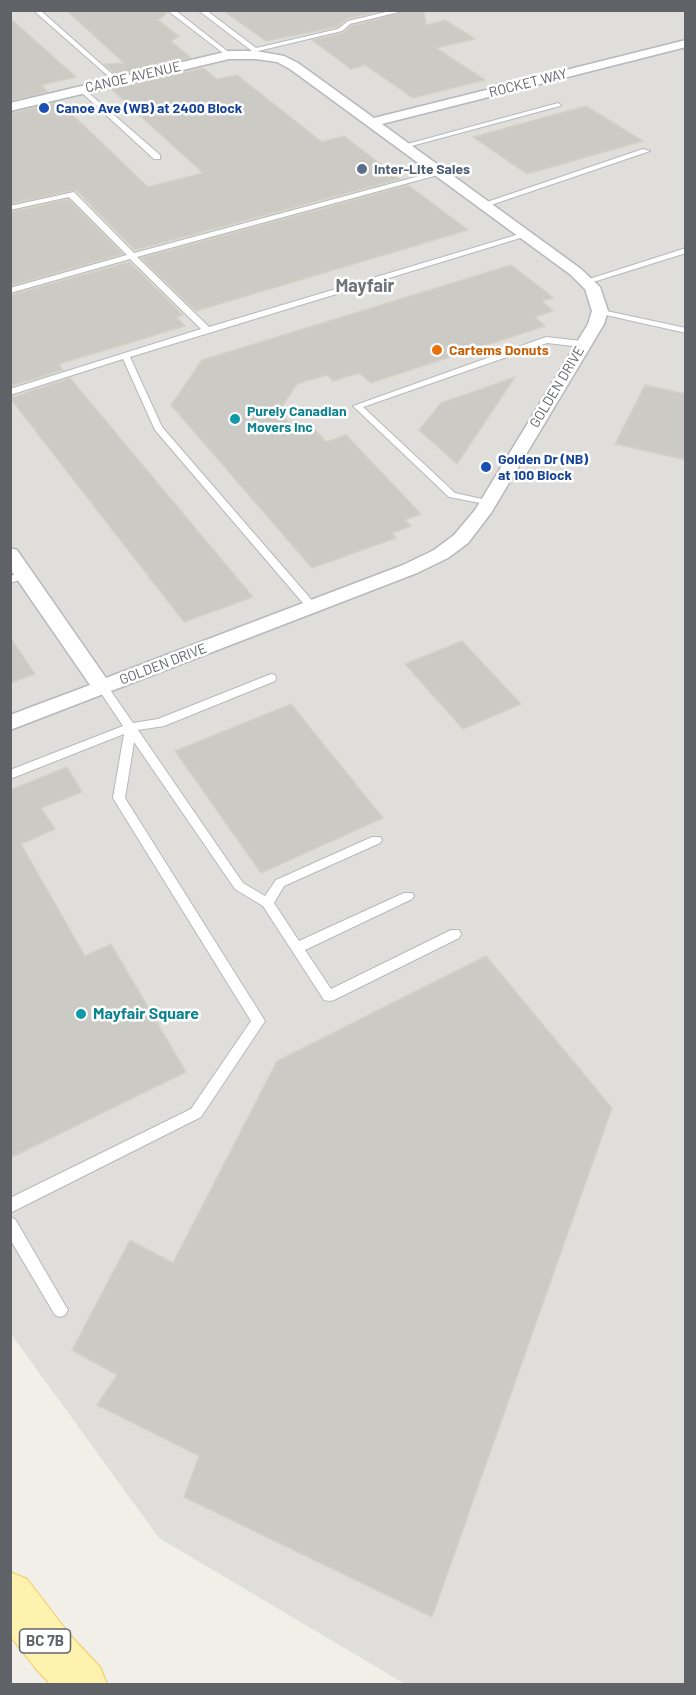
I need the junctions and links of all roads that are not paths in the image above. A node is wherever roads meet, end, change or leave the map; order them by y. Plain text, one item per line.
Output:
1 (36, 10) edge
2 (170, 10) edge
3 (201, 10) edge
4 (404, 10) edge
5 (686, 43) edge
6 (256, 52) junction
7 (229, 55) junction
8 (117, 81) junction
9 (82, 90) junction
10 (558, 105) dead end
11 (10, 107) edge
12 (371, 123) junction
13 (404, 146) junction
14 (646, 151) dead end
15 (157, 157) dead end
16 (441, 173) junction
17 (485, 204) junction
18 (10, 208) edge
19 (526, 235) junction
20 (686, 250) edge
21 (132, 256) junction
22 (587, 281) junction
23 (10, 291) edge
24 (600, 311) junction
25 (207, 330) junction
26 (686, 331) edge
27 (582, 344) junction
28 (125, 355) junction
29 (10, 392) edge
30 (488, 503) junction
31 (10, 554) edge
32 (18, 578) edge
33 (312, 607) junction
34 (271, 678) dead end
35 (102, 687) junction
36 (10, 723) edge
37 (130, 727) junction
38 (10, 775) edge
39 (376, 840) dead end
40 (408, 896) dead end
41 (267, 903) junction
42 (455, 934) dead end
43 (297, 948) junction
44 (10, 1206) edge
45 (10, 1224) edge
46 (60, 1310) dead end
47 (10, 1596) edge
48 (83, 1684) edge

1 - 8 lane
2 - 7 lane
3 - 6 lane
4 - 6 lane
5 - 12 street, ROCKET WAY
6 - 7 street, CANOE AVENUE
6 - 12 street
7 - 8 street, CANOE AVENUE
8 - 9 street, CANOE AVENUE
9 - 11 street, CANOE AVENUE
9 - 15 lane
10 - 13 lane
12 - 13 street
13 - 16 street
14 - 17 lane
16 - 17 street
16 - 21 lane
17 - 19 street
18 - 21 lane
19 - 22 street
19 - 25 lane
20 - 22 lane
21 - 23 lane
21 - 25 lane
22 - 24 street
24 - 26 lane
24 - 27 street, GOLDEN DRIVE
25 - 28 lane
27 - 30 street, GOLDEN DRIVE
27 - 30 lane
28 - 29 lane
28 - 33 lane
30 - 33 street, GOLDEN DRIVE
31 - 32 street
32 - 35 street
33 - 35 street, GOLDEN DRIVE
34 - 37 lane
35 - 36 street, GOLDEN DRIVE
35 - 37 lane
37 - 38 lane
37 - 41 lane
37 - 44 lane
39 - 41 lane
40 - 43 lane
41 - 43 lane
42 - 43 lane
45 - 46 lane
47 - 48 main road, BC 7B

